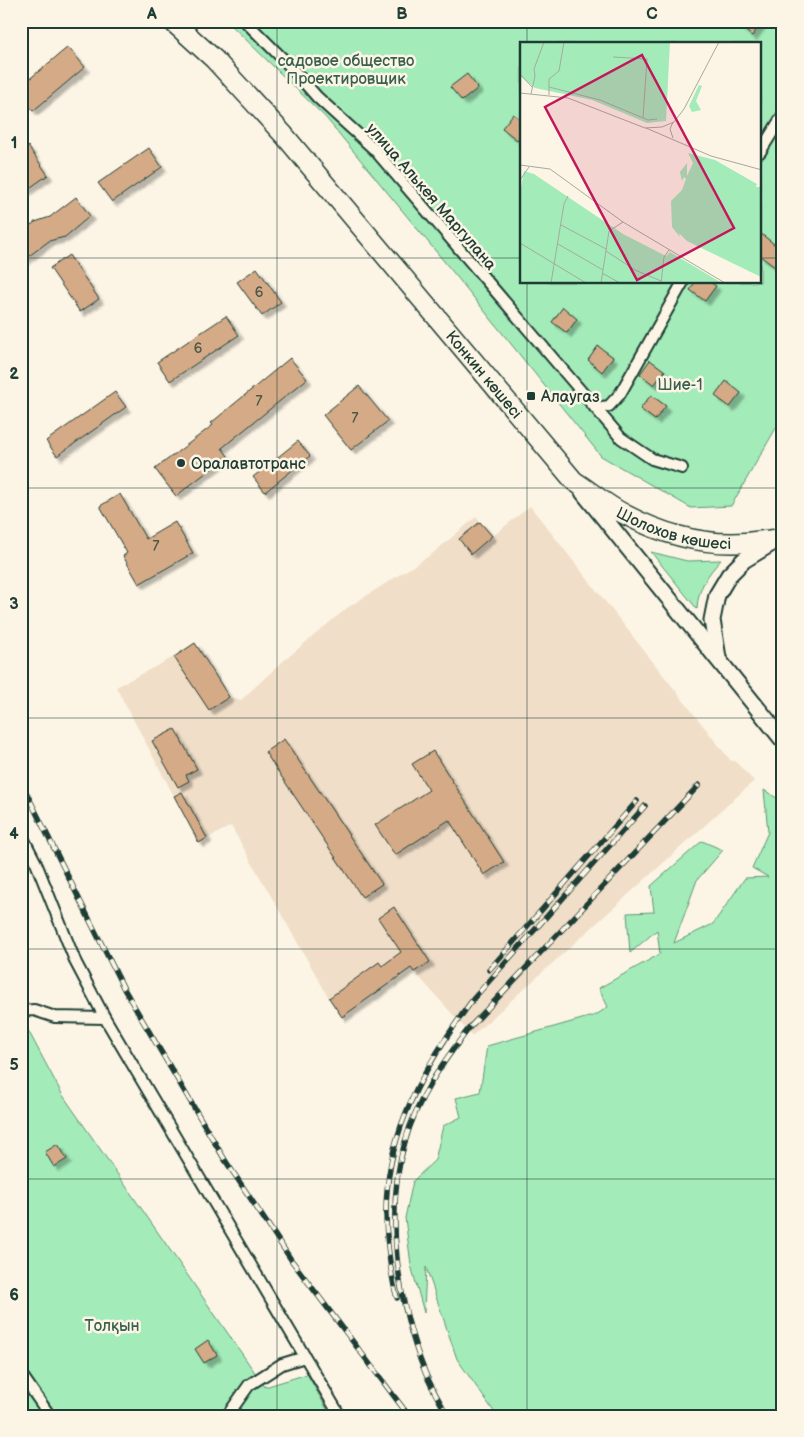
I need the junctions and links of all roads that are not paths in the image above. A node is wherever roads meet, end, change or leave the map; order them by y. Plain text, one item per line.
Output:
1 (172, 21) edge
2 (245, 21) edge
3 (783, 115) edge
4 (762, 149) edge
5 (682, 284) edge
6 (596, 408) junction
7 (682, 468) dead end
8 (574, 481) junction
9 (781, 538) edge
10 (718, 660) junction
11 (783, 740) edge
12 (21, 834) edge
13 (21, 1011) edge
14 (105, 1018) junction
15 (305, 1357) junction
16 (21, 1374) edge
17 (50, 1416) edge
18 (227, 1416) edge
19 (340, 1416) edge

1 - 8 highway, Конкин көшесі
2 - 6 street, улица Алькея Маргулана
3 - 4 street
5 - 6 street
6 - 7 street, улица Алькея Маргулана
8 - 9 highway, Шолохов көшесі
8 - 10 main road, Конкин көшесі
9 - 10 main road
10 - 11 main road, Конкин көшесі
12 - 14 street
13 - 14 street
14 - 15 street
15 - 18 street
15 - 19 street
16 - 17 street

